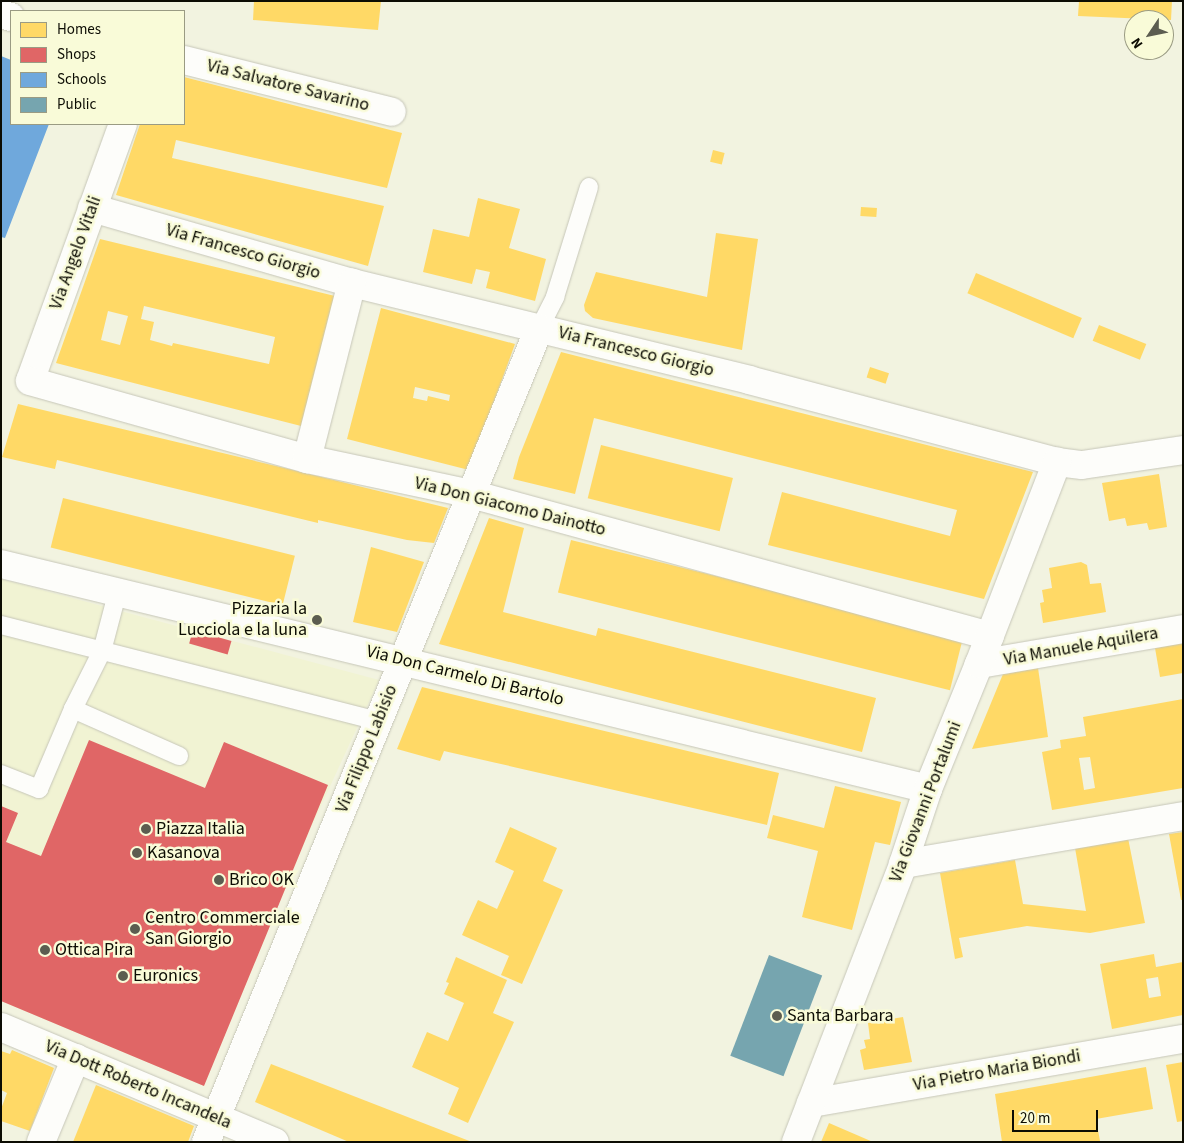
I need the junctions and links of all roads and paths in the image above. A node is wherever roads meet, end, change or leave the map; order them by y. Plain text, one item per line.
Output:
1 (185, 60) edge
2 (392, 112) dead end
3 (123, 125) edge
4 (589, 187) dead end
5 (92, 208) junction
6 (352, 283) junction
7 (539, 329) junction
8 (30, 381) joint
9 (1183, 450) edge
10 (307, 459) junction
11 (1057, 462) junction
12 (471, 494) junction
13 (1, 564) edge
14 (117, 594) junction
15 (1, 625) edge
16 (1183, 629) edge
17 (990, 636) junction
18 (102, 651) junction
19 (402, 661) junction
20 (979, 664) junction
21 (73, 709) junction
22 (378, 721) junction
23 (179, 756) dead end
24 (1, 774) edge
25 (928, 790) junction
26 (1183, 816) edge
27 (903, 864) junction
28 (1, 1028) edge
29 (1183, 1039) edge
30 (76, 1058) junction
31 (812, 1103) junction
32 (211, 1130) edge
33 (41, 1142) edge
34 (275, 1142) edge
35 (796, 1142) edge

1 - 2 street, Via Salvatore Savarino
3 - 5 street, Via Angelo Vitali
4 - 7 lane
5 - 6 street, Via Francesco Giorgio
5 - 8 street, Via Angelo Vitali
6 - 7 street, Via Francesco Giorgio
6 - 10 street
7 - 11 street, Via Francesco Giorgio
7 - 12 street, Via Filippo Labisio
8 - 10 street, Via Don Giacomo Dainotto
9 - 11 street, Via Francesco Giorgio
10 - 12 street, Via Don Giacomo Dainotto
11 - 17 street, Via Giovanni Portalumi
12 - 17 street, Via Don Giacomo Dainotto
12 - 19 street, Via Filippo Labisio
13 - 14 street, Via Don Carmelo Di Bartolo
14 - 18 lane
14 - 19 street, Via Don Carmelo Di Bartolo
15 - 18 lane
16 - 20 street, Via Manuele Aquilera
17 - 20 street, Via Giovanni Portalumi
18 - 21 lane
18 - 22 lane
19 - 22 street, Via Filippo Labisio
19 - 25 street, Via Don Carmelo Di Bartolo
20 - 25 street, Via Giovanni Portalumi
21 - 23 lane
21 - 24 lane
22 - 32 street, Via Filippo Labisio
25 - 27 street, Via Giovanni Portalumi
26 - 27 street
27 - 31 street, Via Giovanni Portalumi
28 - 30 street, Via Dott Roberto Incandela
29 - 31 street, Via Pietro Maria Biondi
30 - 32 street, Via Dott Roberto Incandela
30 - 33 street
31 - 35 street, Via Giovanni Portalumi
32 - 34 street, Via Dott Roberto Incandela

